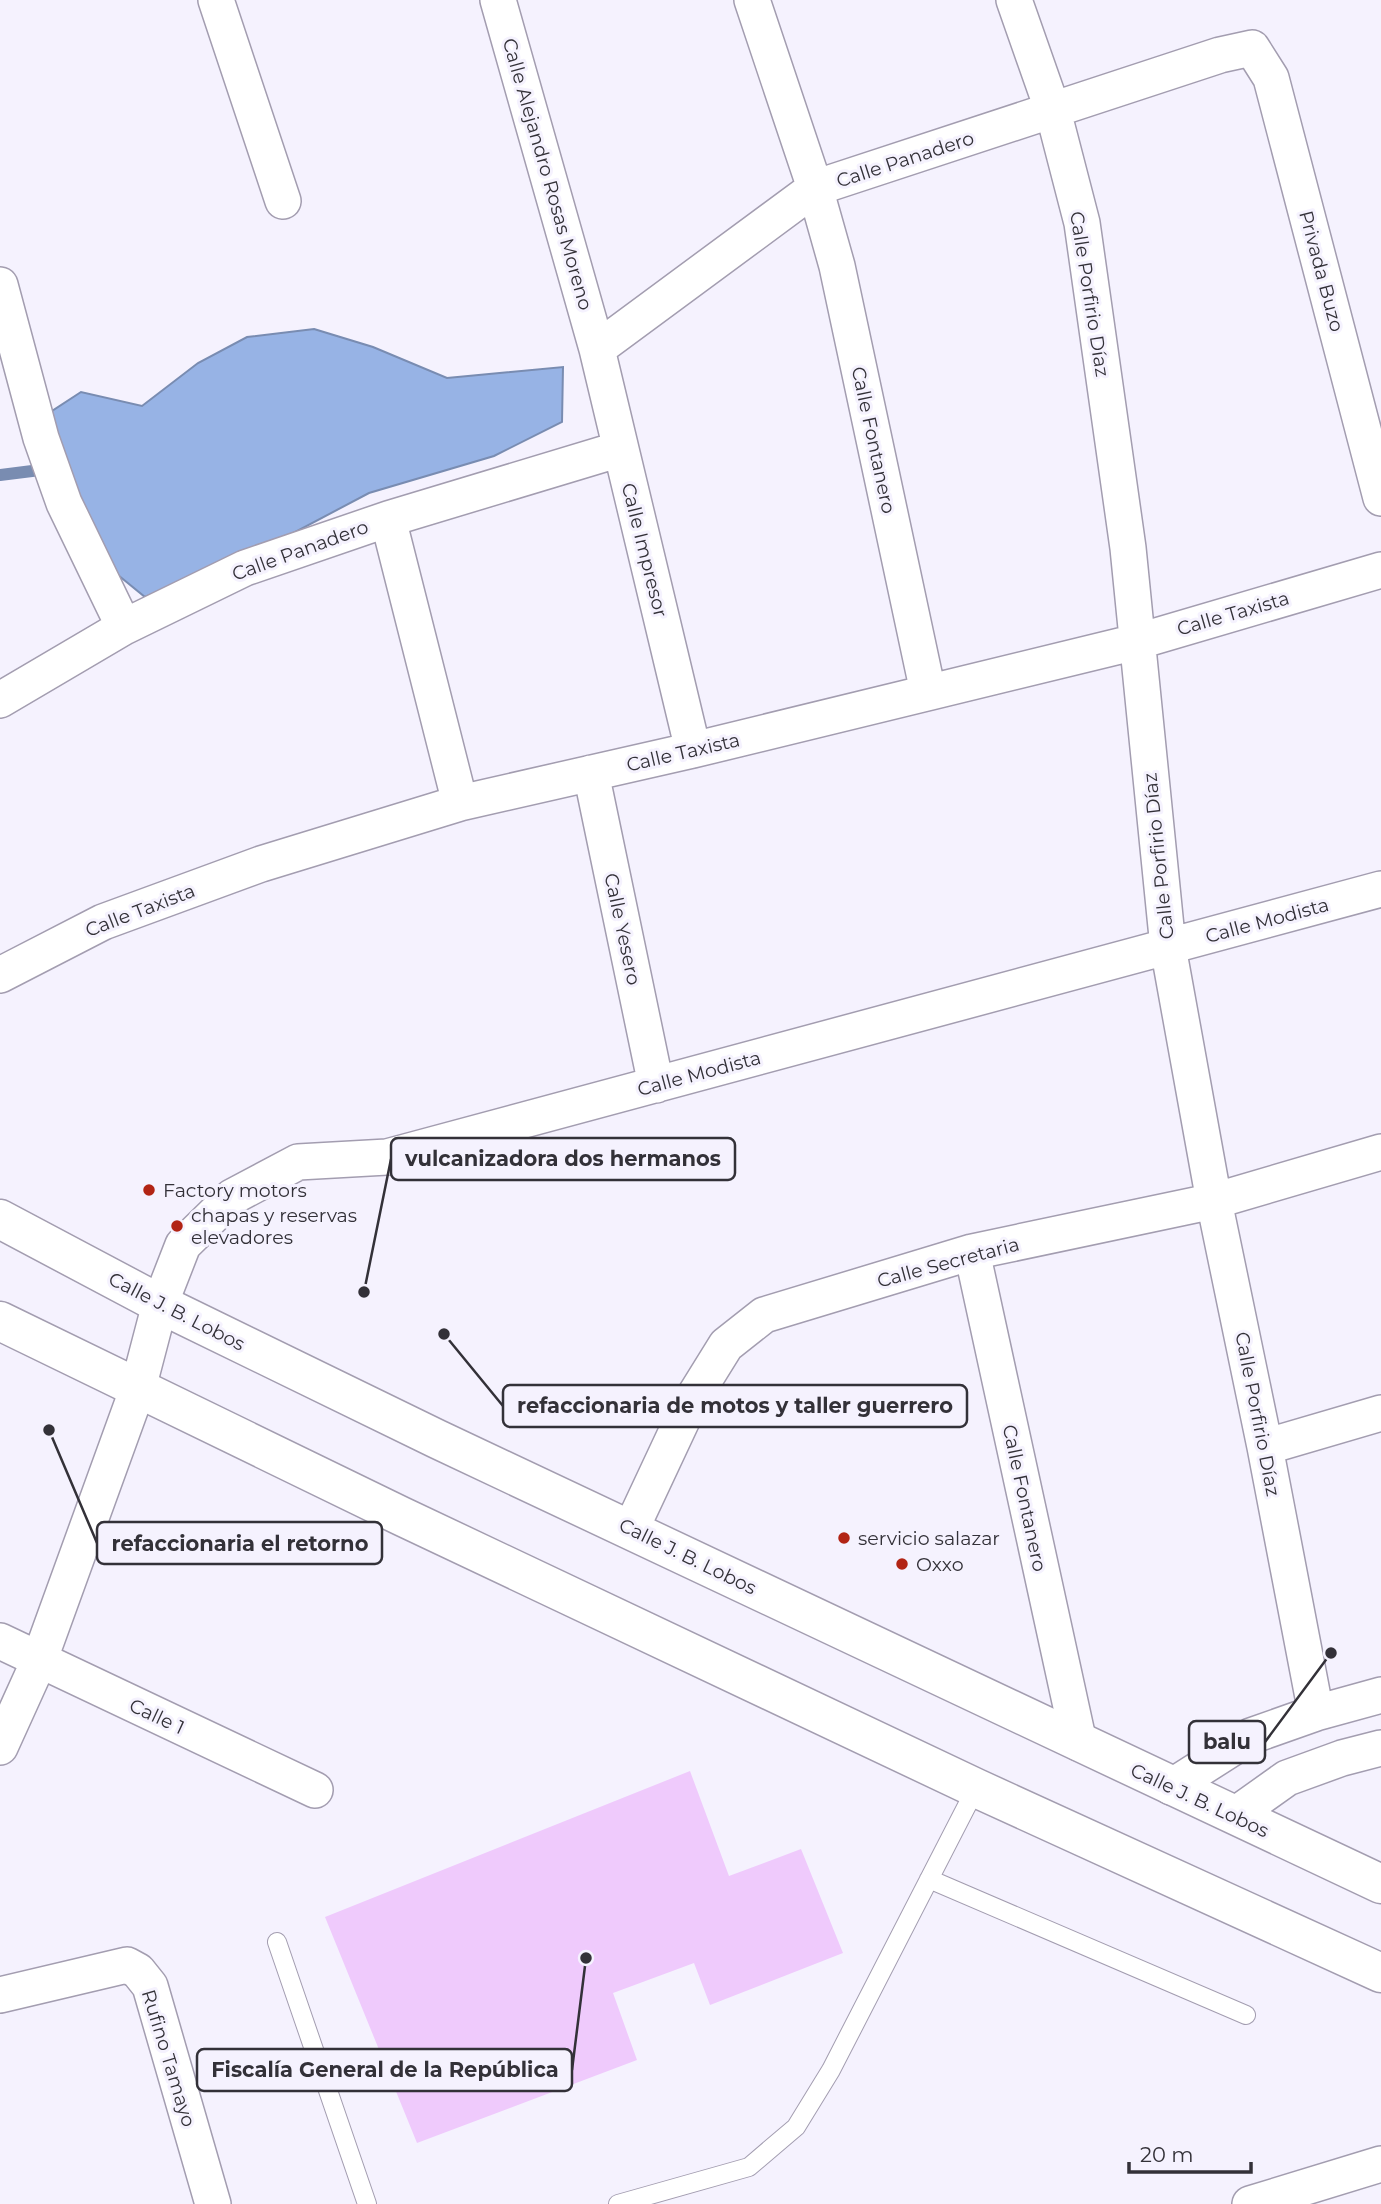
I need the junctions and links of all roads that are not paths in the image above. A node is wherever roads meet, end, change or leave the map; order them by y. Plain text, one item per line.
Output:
1 (216, 0) edge
2 (498, 0) edge
3 (752, 0) edge
4 (1014, 0) edge
5 (1252, 48) joint
6 (1053, 111) junction
7 (816, 188) junction
8 (283, 201) dead end
9 (0, 285) edge
10 (597, 349) junction
11 (620, 449) junction
12 (1381, 498) edge
13 (388, 519) junction
14 (1381, 570) edge
15 (124, 627) junction
16 (1136, 642) junction
17 (928, 692) junction
18 (0, 700) edge
19 (693, 750) junction
20 (591, 773) junction
21 (460, 803) junction
22 (1381, 888) edge
23 (1168, 947) junction
24 (0, 975) edge
25 (656, 1085) junction
26 (1381, 1152) edge
27 (1214, 1201) junction
28 (0, 1219) edge
29 (972, 1252) junction
30 (160, 1304) junction
31 (0, 1321) edge
32 (138, 1388) junction
33 (1381, 1413) edge
34 (1265, 1447) junction
35 (631, 1529) junction
36 (0, 1641) edge
37 (39, 1661) junction
38 (1381, 1695) edge
39 (1315, 1713) junction
40 (1079, 1744) junction
41 (0, 1747) edge
42 (1381, 1748) edge
43 (1342, 1758) junction
44 (1381, 1774) edge
45 (1171, 1787) junction
46 (976, 1788) junction
47 (315, 1790) dead end
48 (1235, 1815) junction
49 (929, 1879) junction
50 (1381, 1884) edge
51 (277, 1942) dead end
52 (1381, 1973) edge
53 (0, 1995) edge
54 (1246, 2015) dead end
55 (1381, 2164) edge
56 (213, 2204) edge
57 (367, 2204) edge
58 (618, 2204) edge
59 (1250, 2204) edge

1 - 8 street
2 - 10 street, Calle Alejandro Rosas Moreno
3 - 7 street, Calle Fontanero
4 - 6 street, Calle Porfirio Díaz
5 - 6 street, Calle Panadero
5 - 12 street, Privada Buzo
6 - 7 street, Calle Panadero
6 - 16 street, Calle Porfirio Díaz
7 - 10 street, Calle Panadero
7 - 17 street, Calle Fontanero
9 - 15 street
10 - 11 street, Calle Impresor
11 - 13 street, Calle Panadero
11 - 19 street, Calle Impresor
13 - 15 street, Calle Panadero
13 - 21 street
14 - 16 street, Calle Taxista
15 - 18 street, Calle Panadero
16 - 17 street, Calle Taxista
16 - 23 street, Calle Porfirio Díaz
17 - 19 street, Calle Taxista
19 - 20 street, Calle Taxista
20 - 21 street, Calle Taxista
20 - 25 street, Calle Yesero
21 - 24 street, Calle Taxista
22 - 23 street, Calle Modista
23 - 25 street, Calle Modista
23 - 27 street, Calle Porfirio Díaz
25 - 30 street, Calle Modista
26 - 27 street, Calle Secretaria
27 - 29 street, Calle Secretaria
27 - 34 street, Calle Porfirio Díaz
28 - 30 main road, Calle J. B. Lobos
29 - 35 street, Calle Secretaria
29 - 40 street, Calle Fontanero
30 - 32 street, Calle Modista
30 - 35 main road, Calle J. B. Lobos
31 - 32 main road
32 - 37 street, Calle Modista
32 - 46 main road
33 - 34 street
34 - 39 street, Calle Porfirio Díaz
35 - 40 main road, Calle J. B. Lobos
36 - 37 street, Calle 1
37 - 41 street, Calle Modista
37 - 47 street, Calle 1
38 - 39 street
39 - 45 street
40 - 45 main road, Calle J. B. Lobos
42 - 43 street
43 - 44 street
43 - 48 street
45 - 48 main road, Calle J. B. Lobos
46 - 49 lane
46 - 52 main road
48 - 50 main road, Calle J. B. Lobos
49 - 54 lane
49 - 58 lane
51 - 57 lane
53 - 56 street, Rufino Tamayo
55 - 59 street

